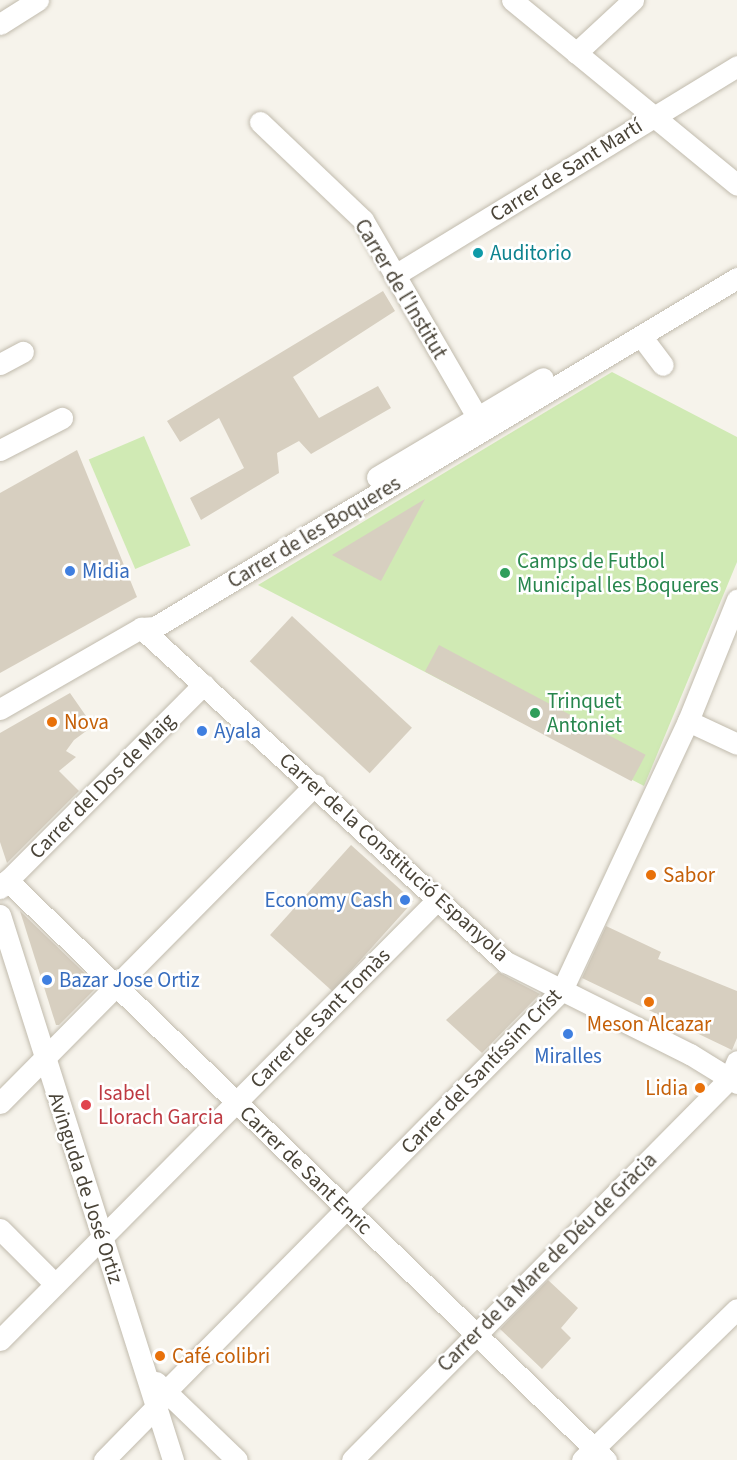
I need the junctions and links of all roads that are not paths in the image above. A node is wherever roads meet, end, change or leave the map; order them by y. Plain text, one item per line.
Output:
1 (38, 0) edge
2 (512, 0) edge
3 (633, 0) edge
4 (0, 24) edge
5 (576, 53) junction
6 (737, 66) edge
7 (654, 116) junction
8 (260, 122) dead end
9 (732, 174) edge
10 (737, 263) edge
11 (395, 275) junction
12 (737, 278) edge
13 (640, 336) junction
14 (23, 352) dead end
15 (0, 364) edge
16 (663, 365) dead end
17 (62, 418) dead end
18 (481, 423) junction
19 (0, 450) edge
20 (737, 600) edge
21 (141, 628) junction
22 (204, 684) junction
23 (0, 709) edge
24 (688, 721) junction
25 (737, 744) edge
26 (315, 785) junction
27 (4, 884) edge
28 (437, 900) junction
29 (0, 915) edge
30 (116, 986) junction
31 (562, 990) junction
32 (45, 1058) junction
33 (734, 1074) edge
34 (236, 1102) junction
35 (0, 1103) edge
36 (346, 1209) junction
37 (0, 1229) edge
38 (102, 1237) junction
39 (55, 1284) junction
40 (737, 1309) edge
41 (476, 1335) junction
42 (0, 1340) edge
43 (161, 1399) junction
44 (594, 1456) edge
45 (104, 1460) edge
46 (173, 1460) edge
47 (237, 1460) edge
48 (352, 1460) edge

1 - 4 street
2 - 5 street
3 - 5 street
5 - 7 street
6 - 7 street, Carrer de Sant Martí
7 - 9 street
7 - 11 street, Carrer de Sant Martí
8 - 11 street, Carrer de l'Institut
10 - 18 street, Carrer de les Boqueres
11 - 18 street, Carrer de l'Institut
12 - 13 street, Carrer de les Boqueres
13 - 16 street
13 - 18 street, Carrer de les Boqueres
14 - 15 street
17 - 19 street
18 - 21 street, Carrer de les Boqueres
20 - 24 street, Carrer del Santíssim Crist
21 - 22 street, Carrer de la Constitució Espanyola
21 - 23 street, Carrer de les Boqueres
22 - 26 street, Carrer de la Constitució Espanyola
22 - 27 street, Carrer del Dos de Maig
24 - 25 street
24 - 31 street, Carrer del Santíssim Crist
26 - 28 street, Carrer de la Constitució Espanyola
26 - 30 street
27 - 30 street, Carrer de Sant Enric
28 - 31 street, Carrer de la Constitució Espanyola
28 - 34 street, Carrer de Sant Tomàs
29 - 32 street, Avinguda de José Ortiz
30 - 32 street
30 - 34 street, Carrer de Sant Enric
31 - 33 street, Carrer de la Constitució Espanyola
31 - 36 street, Carrer del Santíssim Crist
32 - 35 street
32 - 38 street, Avinguda de José Ortiz
33 - 41 street, Carrer de la Mare de Déu de Gràcia
34 - 36 street, Carrer de Sant Enric
34 - 38 street, Carrer de Sant Tomàs
36 - 41 street, Carrer de Sant Enric
36 - 43 street, Carrer del Santíssim Crist
37 - 39 street
38 - 39 street, Carrer de Sant Tomàs
38 - 43 street, Avinguda de José Ortiz
39 - 42 street, Carrer de Sant Tomàs
40 - 44 street
41 - 44 street, Carrer de Sant Enric
41 - 48 street, Carrer de la Mare de Déu de Gràcia
43 - 45 street, Carrer del Santíssim Crist
43 - 46 street
43 - 47 street

